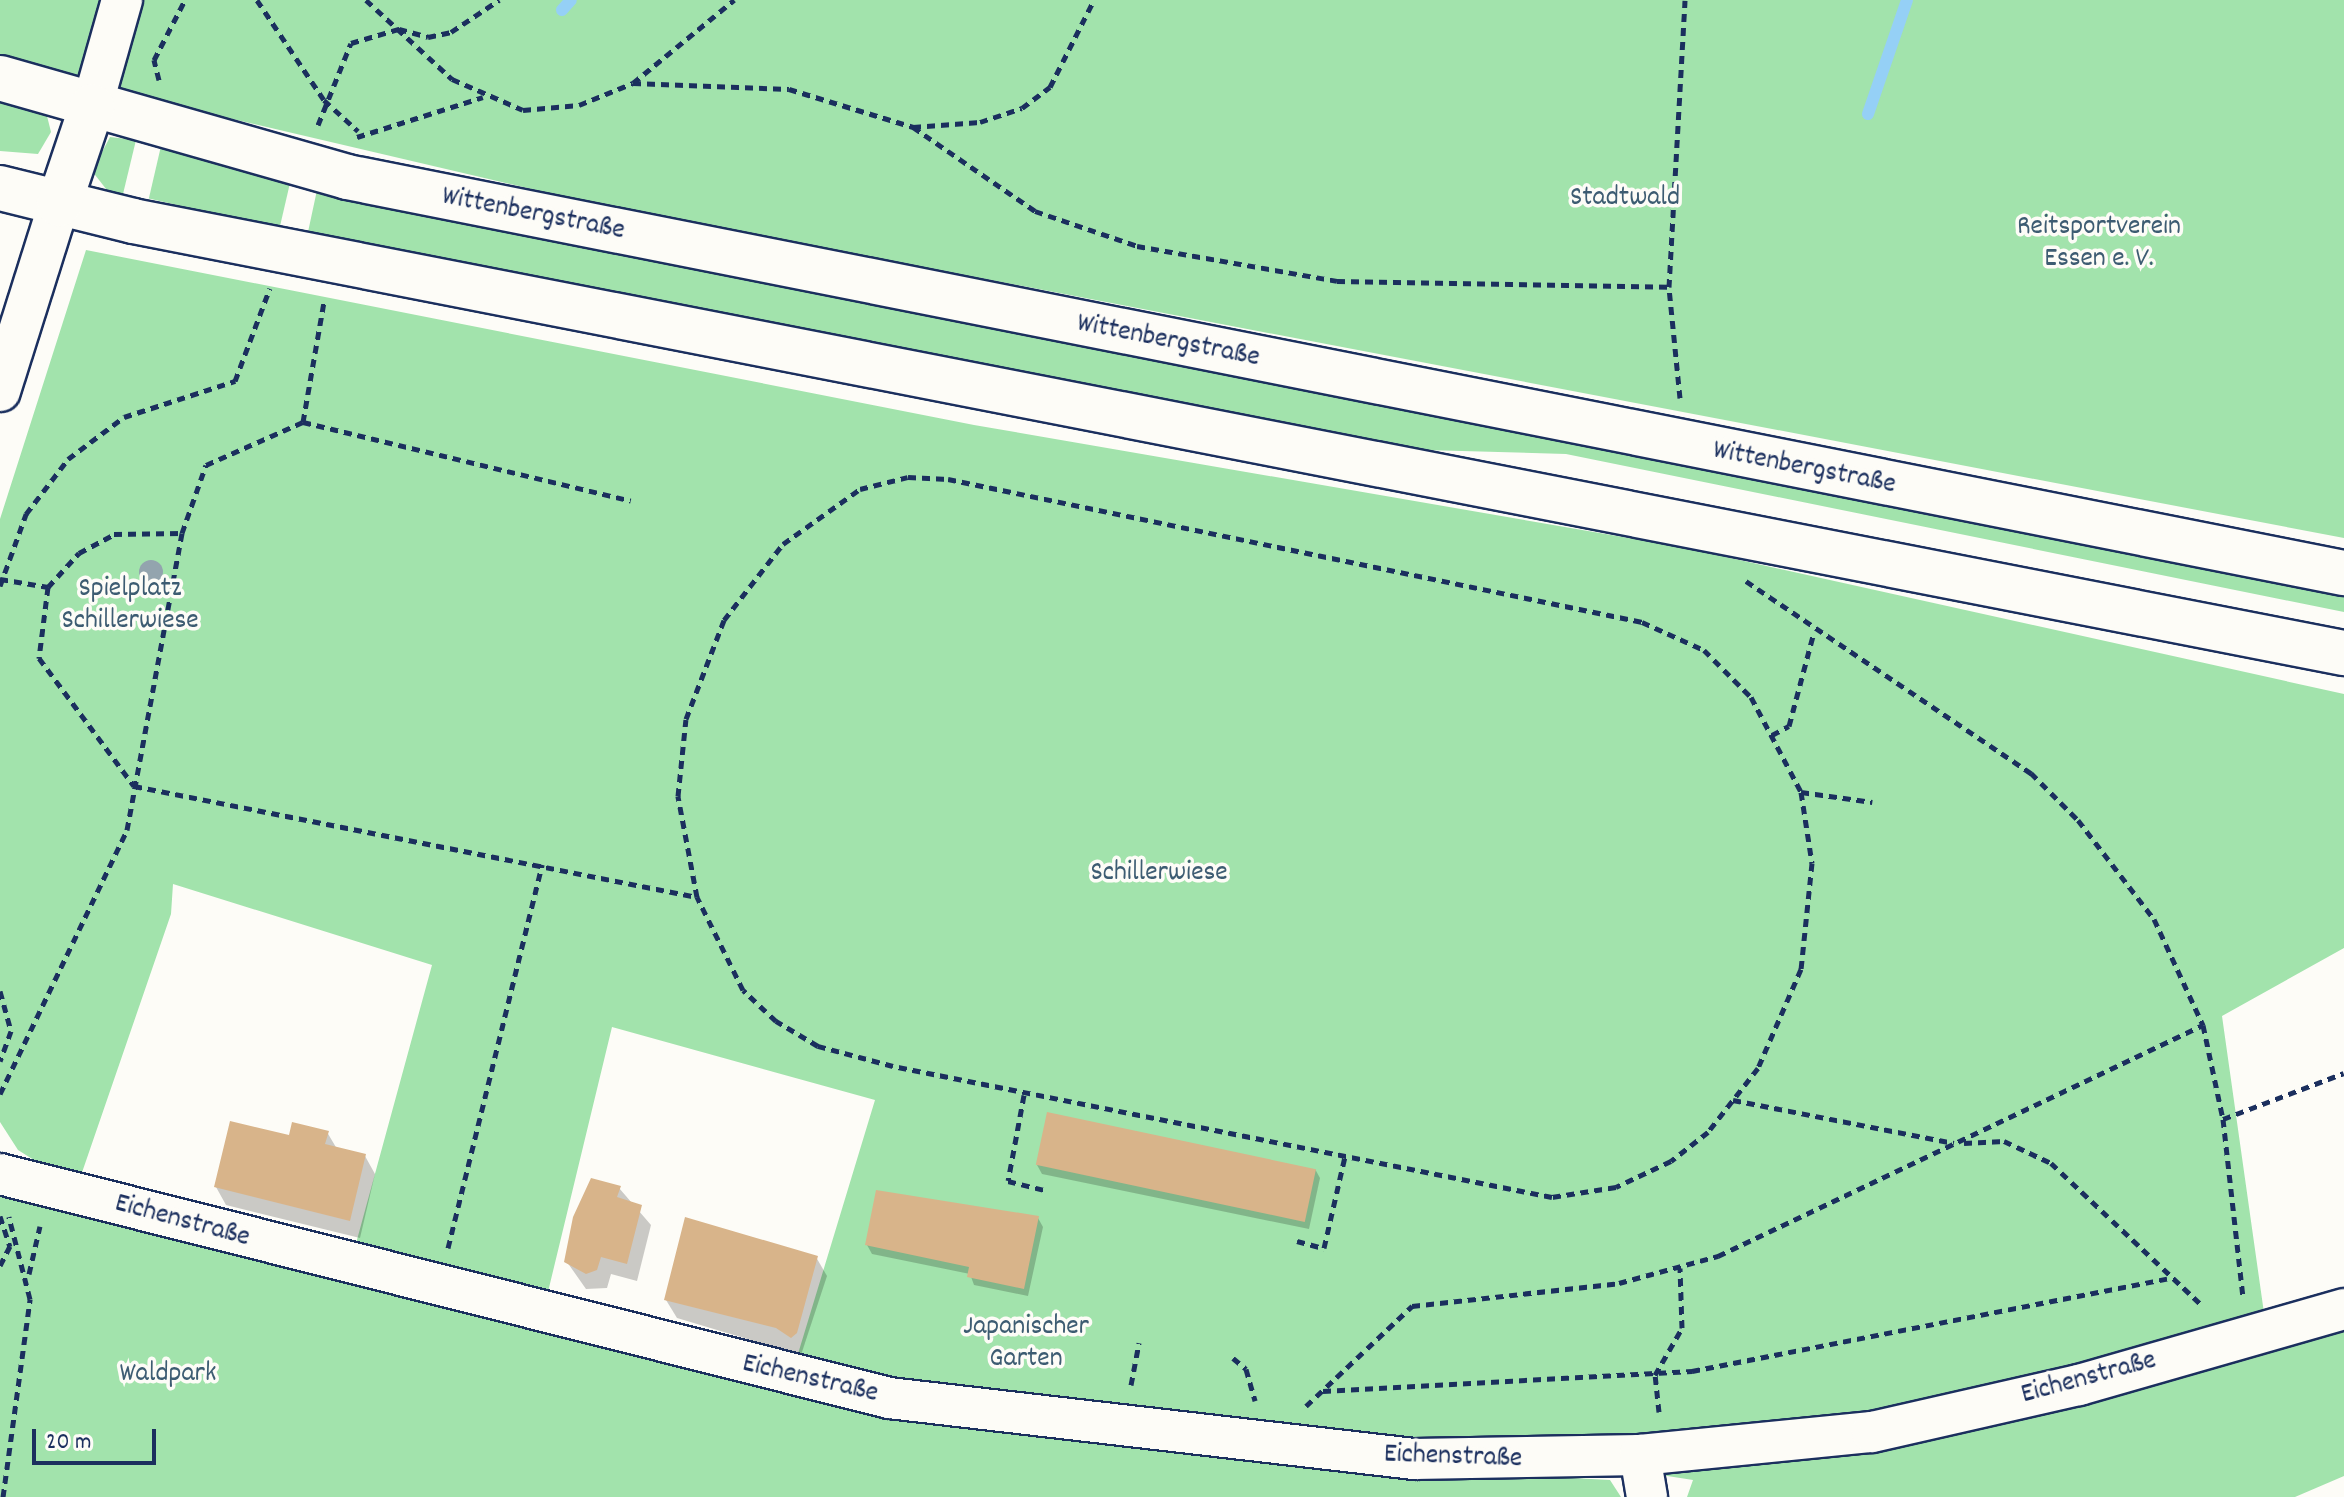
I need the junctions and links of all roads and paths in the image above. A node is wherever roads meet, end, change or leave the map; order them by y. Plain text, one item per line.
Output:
1 (122, 0) edge
2 (185, 0) edge
3 (257, 0) edge
4 (366, 0) edge
5 (499, 0) edge
6 (734, 0) edge
7 (1094, 0) edge
8 (1685, 0) edge
9 (399, 29) junction
10 (0, 78) edge
11 (633, 83) junction
12 (163, 88) dead end
13 (483, 97) junction
14 (324, 100) junction
15 (92, 106) junction
16 (378, 126) dead end
17 (913, 127) junction
18 (358, 131) dead end
19 (315, 137) dead end
20 (0, 188) edge
21 (59, 204) junction
22 (286, 250) junction
23 (1669, 287) junction
24 (316, 341) dead end
25 (0, 391) edge
26 (303, 422) junction
27 (1685, 446) junction
28 (631, 501) dead end
29 (182, 533) junction
30 (2344, 573) edge
31 (1742, 578) dead end
32 (0, 581) edge
33 (48, 587) junction
34 (1814, 632) junction
35 (2344, 653) edge
36 (1772, 735) junction
37 (134, 786) junction
38 (1801, 792) junction
39 (1872, 802) dead end
40 (542, 864) junction
41 (697, 897) junction
42 (0, 991) edge
43 (2203, 1025) junction
44 (0, 1061) edge
45 (2344, 1073) edge
46 (0, 1094) edge
47 (1024, 1095) junction
48 (1733, 1100) junction
49 (2223, 1119) junction
50 (1958, 1144) junction
51 (1345, 1156) junction
52 (46, 1186) junction
53 (3, 1188) edge
54 (1045, 1190) dead end
55 (0, 1216) edge
56 (1297, 1241) dead end
57 (0, 1266) edge
58 (1680, 1268) junction
59 (28, 1275) junction
60 (2167, 1279) junction
61 (436, 1290) junction
62 (2344, 1309) edge
63 (2240, 1338) junction
64 (1139, 1343) dead end
65 (1655, 1375) junction
66 (1132, 1380) dead end
67 (1322, 1391) junction
68 (1265, 1445) junction
69 (1652, 1454) junction
70 (3, 1497) edge
71 (1647, 1497) edge

1 - 15 street
2 - 12 path
3 - 14 path
4 - 9 path
5 - 9 path
6 - 11 path
7 - 17 path
8 - 23 path
9 - 13 path
9 - 14 path
10 - 15 main road, Wittenbergstraße
11 - 13 path
11 - 17 path
13 - 16 path
14 - 18 path
14 - 19 path
15 - 21 main road
15 - 27 main road, Wittenbergstraße
17 - 23 path
20 - 21 main road
21 - 22 main road
21 - 25 street
22 - 32 path
22 - 35 main road
23 - 27 path
24 - 26 path
26 - 28 path
26 - 29 path
27 - 30 main road, Wittenbergstraße
29 - 33 path
29 - 37 path
31 - 34 path
32 - 33 path
33 - 37 path
34 - 36 path
34 - 43 path
36 - 38 path
36 - 41 path
37 - 40 path
37 - 46 path
38 - 39 path
38 - 48 path
40 - 41 path
40 - 61 path
41 - 47 path
42 - 44 path
43 - 49 path
43 - 50 path
45 - 49 path
47 - 51 path
47 - 54 path
48 - 50 path
48 - 51 path
49 - 63 path
50 - 58 path
50 - 60 path
51 - 56 path
52 - 53 street, Eichenstraße
52 - 59 path
52 - 61 street, Eichenstraße
53 - 59 path
55 - 57 path
58 - 65 path
58 - 67 path
59 - 70 path
60 - 63 path
60 - 65 path
61 - 68 street, Eichenstraße
62 - 63 street, Eichenstraße
63 - 69 street, Eichenstraße
64 - 66 path
65 - 67 path
65 - 69 path
67 - 68 path
68 - 69 street, Eichenstraße
69 - 71 street

